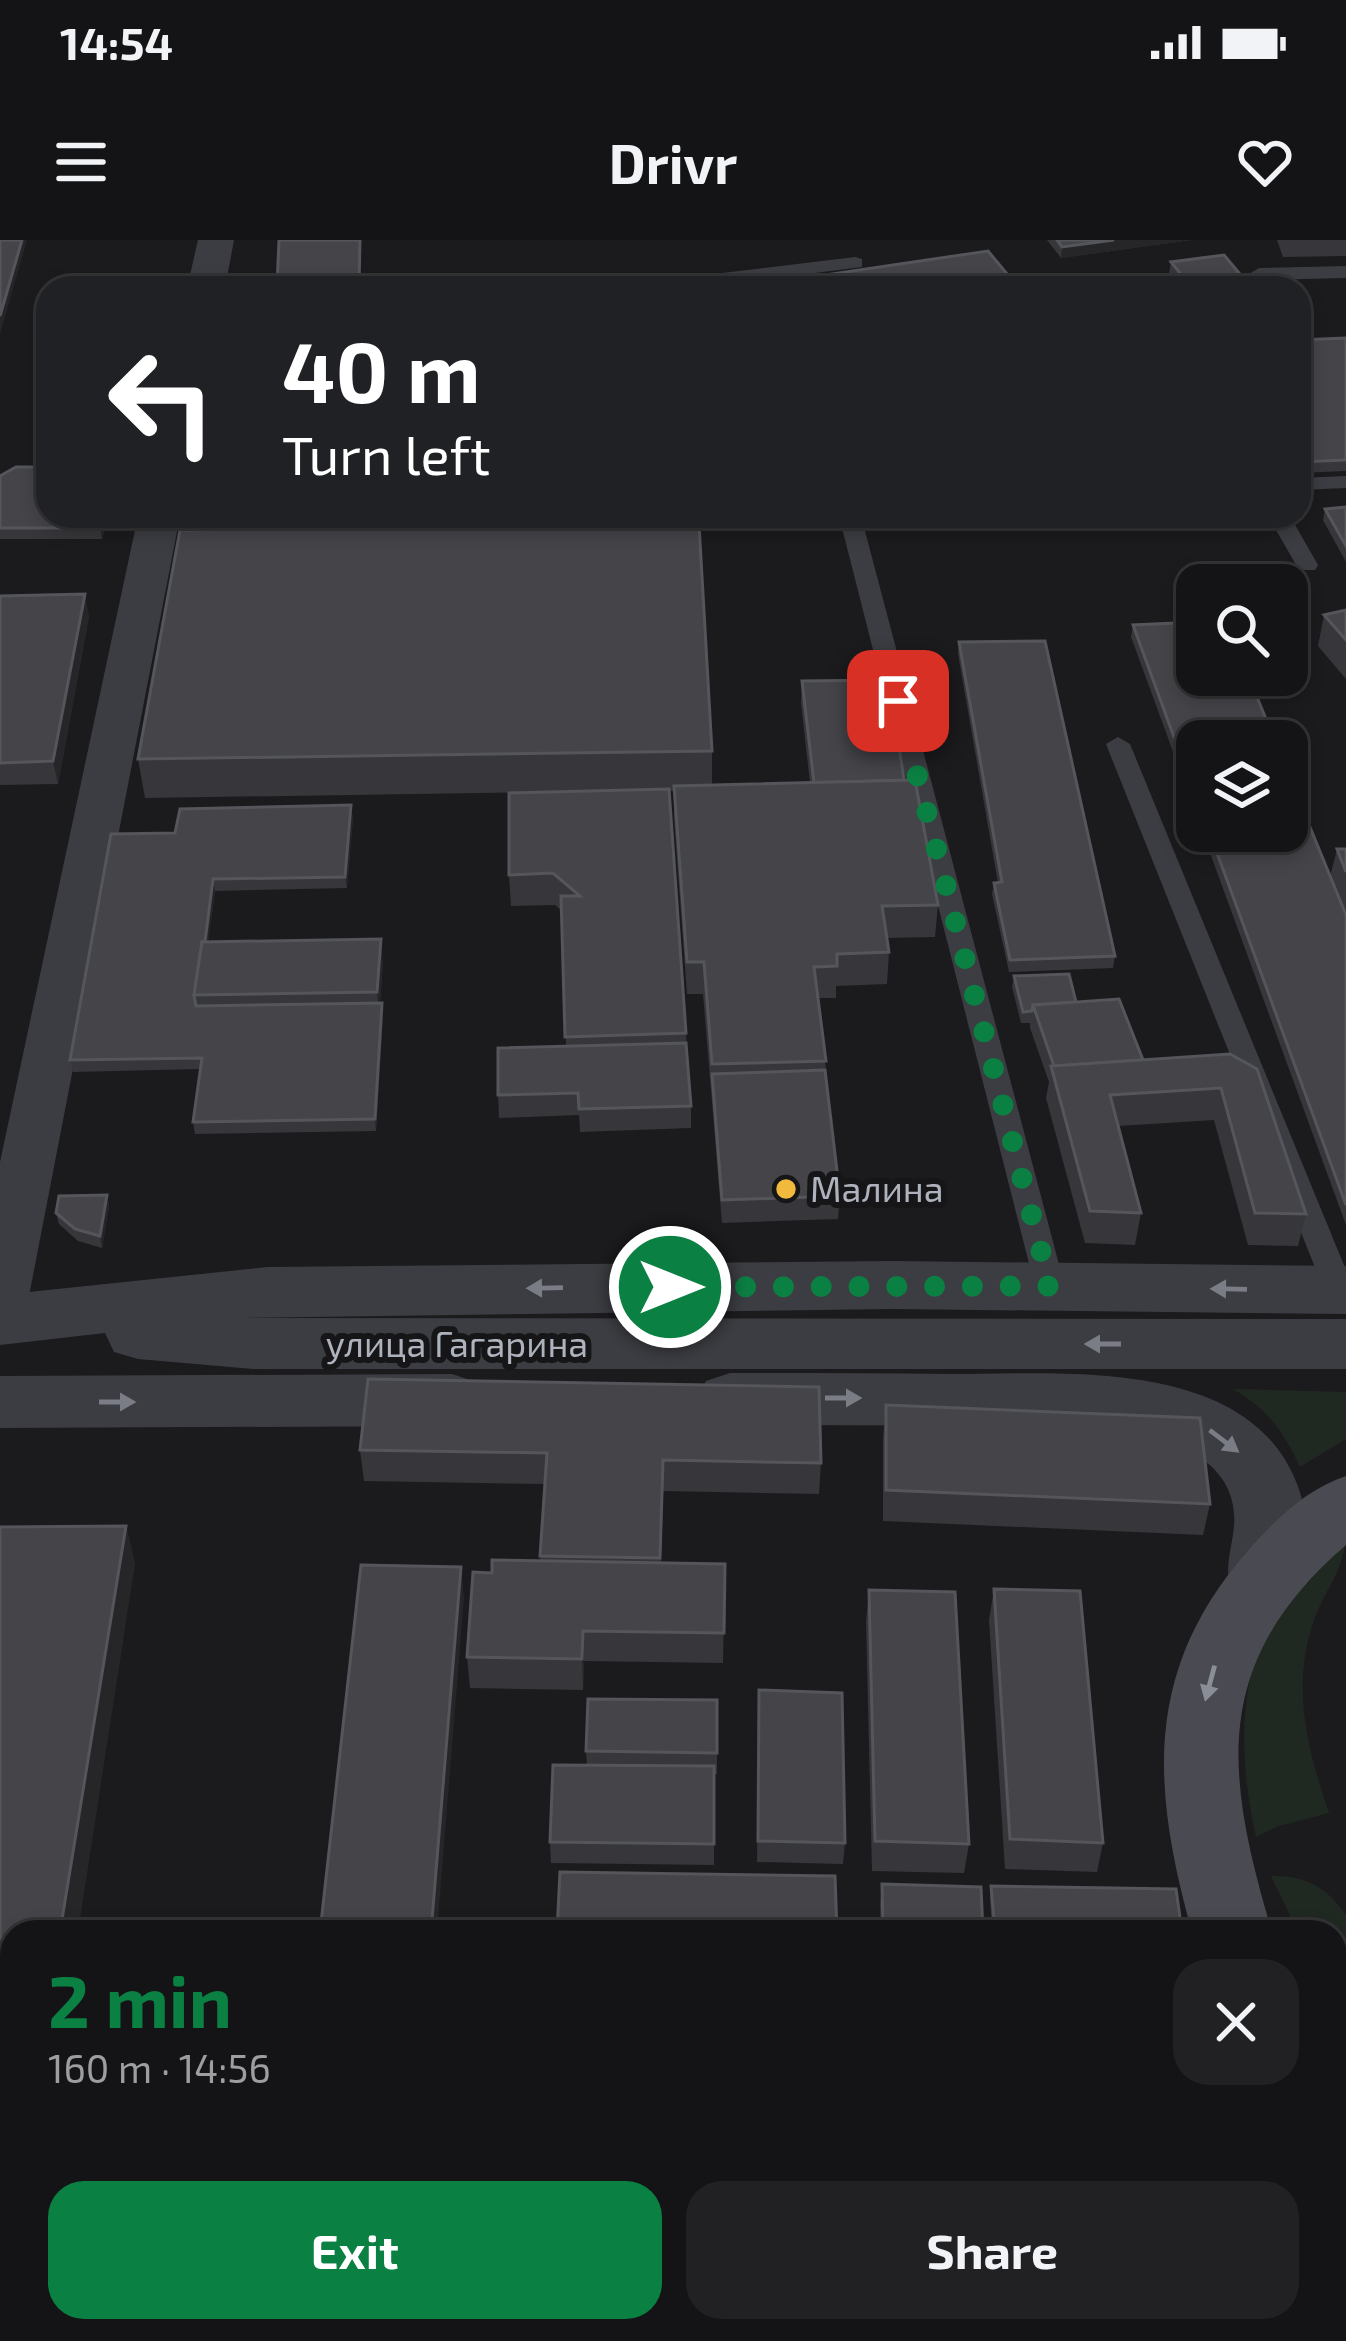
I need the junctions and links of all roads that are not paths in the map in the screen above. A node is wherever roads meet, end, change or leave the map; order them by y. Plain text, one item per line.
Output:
1 (216, 240) edge
2 (855, 262) dead end
3 (1346, 272) edge
4 (1259, 274) dead end
5 (208, 276) edge
6 (743, 276) edge
7 (1346, 482) edge
8 (1311, 483) edge
9 (157, 528) edge
10 (853, 528) edge
11 (1286, 528) edge
12 (1306, 564) edge
13 (1118, 743) dead end
14 (1050, 1286) junction
15 (0, 1296) edge
16 (1344, 1308) edge
17 (0, 1321) edge
18 (0, 1402) edge
19 (1346, 1504) edge
20 (1262, 1580) junction
21 (1229, 1920) edge

1 - 5 street
2 - 6 lane
3 - 4 lane
7 - 8 lane
9 - 15 street
10 - 14 lane
11 - 12 lane
13 - 16 lane
16 -> 14 street
14 -> 17 street
16 -> 17 street, улица Гагарина
18 -> 20 street
19 - 20 main road
20 -> 21 main road

